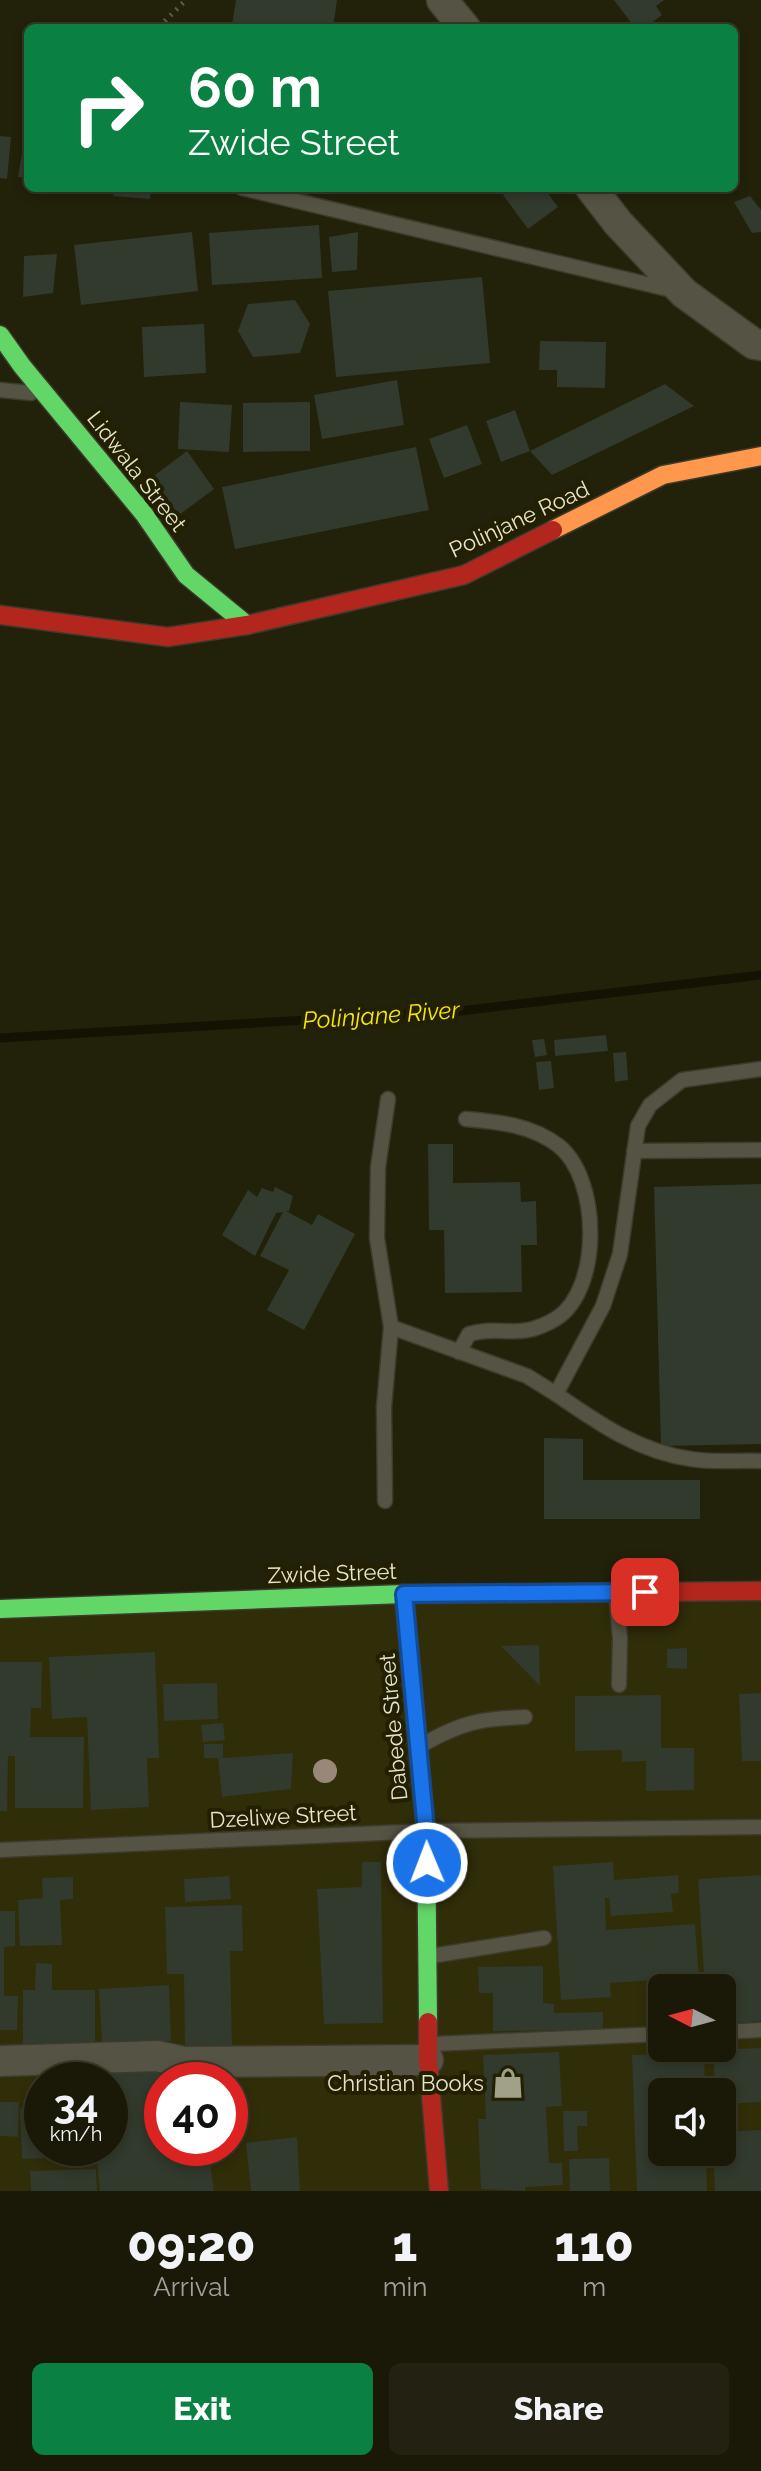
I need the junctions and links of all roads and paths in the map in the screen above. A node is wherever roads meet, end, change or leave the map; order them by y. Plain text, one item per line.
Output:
1 (186, 0) edge
2 (442, 0) edge
3 (162, 24) edge
4 (462, 24) edge
5 (259, 192) edge
6 (594, 192) edge
7 (684, 293) junction
8 (0, 335) edge
9 (761, 345) edge
10 (0, 390) edge
11 (45, 394) junction
12 (761, 456) edge
13 (0, 615) edge
14 (247, 625) junction
15 (761, 1069) edge
16 (388, 1099) dead end
17 (466, 1119) dead end
18 (761, 1150) edge
19 (634, 1151) junction
20 (391, 1327) junction
21 (459, 1352) junction
22 (556, 1394) junction
23 (761, 1461) edge
24 (385, 1501) dead end
25 (761, 1591) edge
26 (616, 1592) junction
27 (404, 1594) junction
28 (0, 1609) edge
29 (619, 1685) dead end
30 (525, 1717) dead end
31 (418, 1747) junction
32 (761, 1827) edge
33 (426, 1831) junction
34 (0, 1850) edge
35 (544, 1938) dead end
36 (427, 1957) junction
37 (761, 2030) edge
38 (736, 2031) edge
39 (648, 2035) edge
40 (428, 2052) junction
41 (0, 2061) edge
42 (439, 2191) edge

1 - 3 path
2 - 4 street
5 - 7 lane
6 - 7 street
7 - 9 street
8 - 11 street, Lidwala Street
10 - 11 lane
11 - 14 street, Lidwala Street
12 - 14 street, Polinjane Road
13 - 14 street, Polinjane Road
15 - 19 lane
16 - 20 lane
17 - 21 lane
18 - 19 lane
19 - 22 lane
20 - 21 lane
20 - 24 lane
21 - 22 lane
22 - 23 lane
25 - 26 street, Zwide Street
26 - 27 street, Zwide Street
26 - 29 lane
27 - 28 street, Zwide Street
27 - 31 street, Dabede Street
30 - 31 lane
31 - 33 street, Dabede Street
32 - 33 lane, Dzeliwe Street
33 - 34 lane, Dzeliwe Street
33 - 36 street, Dabede Street
35 - 36 lane
36 - 40 street, Dabede Street
37 - 38 lane
39 - 40 lane
40 - 41 street
40 - 42 street, Dabede Street

